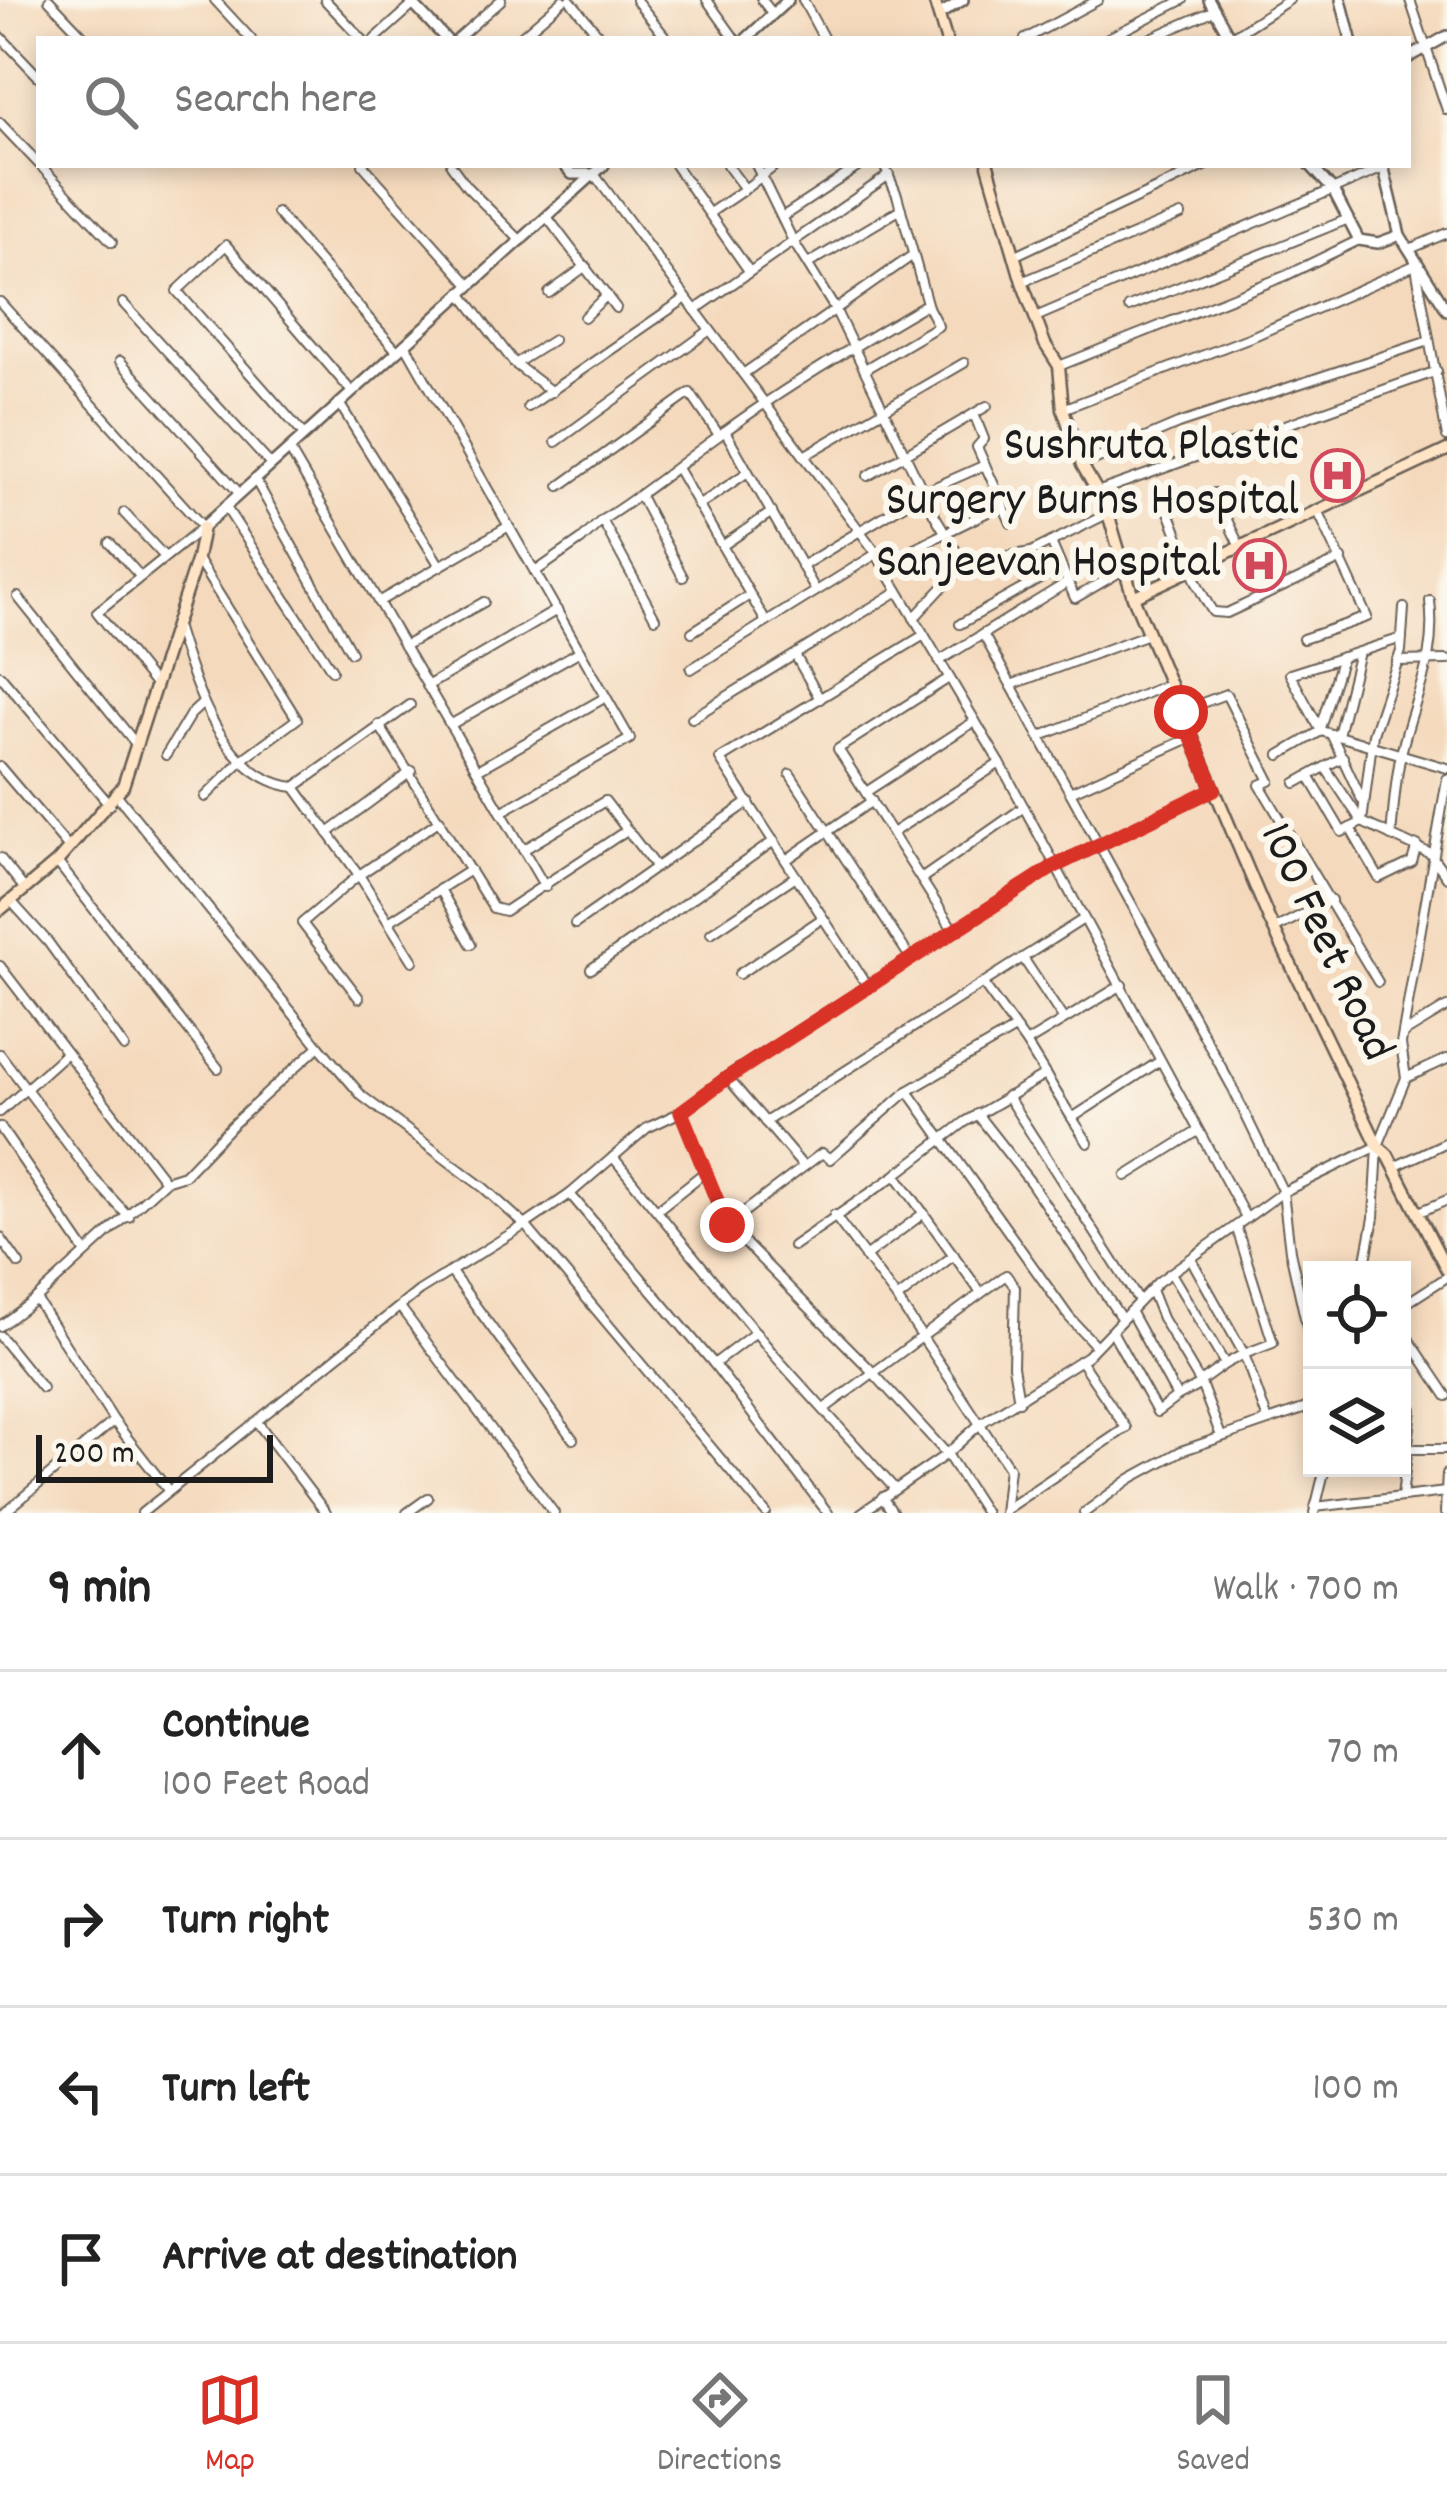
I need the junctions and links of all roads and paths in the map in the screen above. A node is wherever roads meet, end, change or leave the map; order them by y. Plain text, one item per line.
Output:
1 (49, 0) edge
2 (215, 0) edge
3 (325, 0) edge
4 (501, 0) edge
5 (566, 0) edge
6 (636, 0) edge
7 (707, 0) edge
8 (762, 0) edge
9 (788, 0) edge
10 (803, 0) edge
11 (934, 0) edge
12 (963, 0) edge
13 (1098, 0) edge
14 (1183, 0) edge
15 (1289, 0) edge
16 (1341, 0) edge
17 (1410, 0) edge
18 (411, 2) edge
19 (1212, 5) edge
20 (772, 13) junction
21 (940, 14) junction
22 (0, 36) edge
23 (83, 36) edge
24 (247, 36) edge
25 (359, 36) edge
26 (378, 36) edge
27 (443, 36) edge
28 (461, 36) edge
29 (522, 36) edge
30 (599, 36) edge
31 (665, 36) edge
32 (733, 36) edge
33 (749, 36) edge
34 (822, 36) edge
35 (945, 36) edge
36 (1031, 36) edge
37 (1112, 36) edge
38 (1155, 36) edge
39 (1230, 36) edge
40 (1234, 36) edge
41 (1350, 36) edge
42 (1447, 36) edge
43 (1428, 44) junction
44 (1411, 56) edge
45 (36, 74) edge
46 (1447, 110) edge
47 (0, 123) edge
48 (36, 162) edge
49 (42, 168) edge
50 (365, 168) edge
51 (454, 168) edge
52 (567, 168) edge
53 (601, 168) edge
54 (677, 168) edge
55 (729, 168) edge
56 (758, 168) edge
57 (772, 168) edge
58 (856, 168) edge
59 (885, 168) edge
60 (989, 168) edge
61 (1202, 168) edge
62 (1313, 168) edge
63 (1379, 168) edge
64 (1383, 168) edge
65 (594, 174) junction
66 (761, 175) junction
67 (889, 176) junction
68 (745, 189) junction
69 (1333, 190) junction
70 (901, 209) junction
71 (712, 212) junction
72 (277, 213) dead end
73 (1181, 215) dead end
74 (547, 217) junction
75 (782, 217) junction
76 (1346, 220) junction
77 (1447, 233) edge
78 (1400, 235) junction
79 (520, 240) junction
80 (1359, 240) junction
81 (793, 241) junction
82 (112, 242) dead end
83 (913, 255) junction
84 (1016, 255) junction
85 (1414, 257) junction
86 (808, 264) junction
87 (586, 266) junction
88 (749, 271) junction
89 (1022, 282) junction
90 (466, 289) junction
91 (550, 293) dead end
92 (607, 295) junction
93 (686, 298) junction
94 (0, 302) edge
95 (123, 303) dead end
96 (928, 307) junction
97 (1129, 307) dead end
98 (616, 308) dead end
99 (835, 309) junction
100 (695, 310) junction
101 (1447, 310) edge
102 (1038, 316) junction
103 (584, 317) dead end
104 (710, 330) junction
105 (553, 340) dead end
106 (1429, 341) junction
107 (854, 346) junction
108 (401, 347) junction
109 (120, 361) dead end
110 (964, 363) dead end
111 (515, 364) junction
112 (1059, 366) junction
113 (865, 369) junction
114 (1437, 371) junction
115 (743, 374) junction
116 (352, 392) junction
117 (553, 392) junction
118 (339, 403) junction
119 (766, 405) junction
120 (987, 406) dead end
121 (528, 407) dead end
122 (886, 409) junction
123 (1063, 409) junction
124 (974, 414) junction
125 (722, 433) junction
126 (304, 435) junction
127 (1447, 436) edge
128 (556, 442) dead end
129 (289, 448) junction
130 (1447, 450) edge
131 (907, 455) junction
132 (804, 456) junction
133 (271, 465) junction
134 (1082, 465) junction
135 (985, 466) junction
136 (677, 468) junction
137 (748, 472) junction
138 (868, 476) dead end
139 (255, 479) junction
140 (560, 486) dead end
141 (1097, 491) junction
142 (924, 492) junction
143 (239, 493) junction
144 (1214, 493) dead end
145 (640, 496) junction
146 (1002, 505) junction
147 (1166, 505) dead end
148 (225, 506) junction
149 (698, 506) junction
150 (1318, 511) junction
151 (772, 512) junction
152 (124, 514) dead end
153 (1105, 515) junction
154 (602, 520) junction
155 (1010, 523) dead end
156 (509, 526) junction
157 (203, 527) junction
158 (858, 529) junction
159 (944, 530) junction
160 (1051, 542) junction
161 (110, 543) dead end
162 (722, 546) junction
163 (1240, 547) junction
164 (876, 554) junction
165 (164, 556) junction
166 (196, 558) junction
167 (1342, 559) junction
168 (882, 564) junction
169 (964, 564) junction
170 (440, 566) junction
171 (802, 566) junction
172 (1061, 566) junction
173 (1194, 568) junction
174 (1124, 570) junction
175 (535, 572) junction
176 (140, 576) junction
177 (683, 577) dead end
178 (1068, 582) junction
179 (816, 591) junction
180 (898, 591) junction
181 (750, 596) junction
182 (18, 597) dead end
183 (1132, 597) junction
184 (1430, 601) dead end
185 (378, 602) junction
186 (484, 602) dead end
187 (1404, 608) dead end
188 (557, 610) junction
189 (655, 618) dead end
190 (914, 618) junction
191 (766, 622) junction
192 (960, 624) dead end
193 (175, 625) junction
194 (692, 632) dead end
195 (983, 634) junction
196 (1148, 634) junction
197 (924, 635) junction
198 (1402, 638) junction
199 (1303, 639) dead end
200 (404, 646) junction
201 (580, 651) junction
202 (351, 652) dead end
203 (1359, 652) junction
204 (795, 655) junction
205 (1342, 657) junction
206 (1431, 660) junction
207 (1447, 660) edge
208 (939, 661) junction
209 (1397, 661) junction
210 (691, 669) dead end
211 (332, 670) dead end
212 (0, 675) edge
213 (949, 678) junction
214 (1169, 684) junction
215 (156, 686) junction
216 (428, 686) junction
217 (1011, 686) junction
218 (606, 697) junction
219 (820, 699) junction
220 (203, 704) junction
221 (410, 705) dead end
222 (1181, 712) junction
223 (692, 718) dead end
224 (975, 721) junction
225 (380, 724) junction
226 (450, 724) junction
227 (1328, 732) junction
228 (1039, 737) junction
229 (1192, 737) junction
230 (137, 745) junction
231 (1373, 745) junction
232 (1401, 754) junction
233 (166, 755) dead end
234 (1280, 755) dead end
235 (1343, 757) junction
236 (244, 758) junction
237 (1000, 763) junction
238 (0, 767) edge
239 (1325, 767) junction
240 (1447, 768) edge
241 (412, 771) junction
242 (477, 771) junction
243 (790, 773) dead end
244 (1309, 776) junction
245 (1447, 779) edge
246 (1296, 783) dead end
247 (295, 787) junction
248 (1214, 789) junction
249 (1070, 792) junction
250 (205, 797) dead end
251 (869, 797) junction
252 (114, 800) junction
253 (1363, 801) junction
254 (748, 802) junction
255 (1024, 808) junction
256 (501, 812) junction
257 (440, 820) junction
258 (1362, 822) junction
259 (1350, 828) junction
260 (627, 830) junction
261 (828, 831) junction
262 (328, 833) junction
263 (892, 833) junction
264 (1442, 835) edge
265 (1391, 836) junction
266 (774, 841) junction
267 (1099, 843) junction
268 (1418, 845) junction
269 (68, 847) junction
270 (523, 850) junction
271 (1434, 856) junction
272 (0, 858) edge
273 (786, 860) junction
274 (57, 862) junction
275 (1412, 862) junction
276 (655, 866) junction
277 (1053, 867) junction
278 (470, 870) junction
279 (359, 875) junction
280 (796, 876) junction
281 (1447, 877) edge
282 (921, 879) junction
283 (545, 887) junction
284 (24, 888) junction
285 (440, 889) junction
286 (1331, 900) junction
287 (11, 901) junction
288 (0, 910) edge
289 (824, 918) junction
290 (1082, 920) junction
291 (390, 921) junction
292 (575, 924) dead end
293 (1274, 929) junction
294 (954, 931) junction
295 (712, 933) dead end
296 (471, 944) dead end
297 (1023, 958) junction
298 (911, 959) junction
299 (413, 961) dead end
300 (0, 966) edge
301 (591, 969) dead end
302 (740, 974) dead end
303 (1378, 982) dead end
304 (983, 984) junction
305 (1122, 985) junction
306 (868, 987) junction
307 (359, 998) dead end
308 (1447, 1007) edge
309 (1064, 1020) junction
310 (1016, 1029) junction
311 (1405, 1033) junction
312 (1026, 1043) junction
313 (320, 1046) junction
314 (124, 1047) dead end
315 (66, 1053) junction
316 (0, 1054) edge
317 (1447, 1059) edge
318 (1160, 1061) junction
319 (218, 1068) dead end
320 (1045, 1076) junction
321 (727, 1078) junction
322 (1406, 1078) junction
323 (26, 1089) junction
324 (908, 1091) junction
325 (1006, 1096) junction
326 (0, 1112) edge
327 (681, 1112) junction
328 (976, 1114) junction
329 (1072, 1118) junction
330 (765, 1123) junction
331 (0, 1127) edge
332 (1198, 1131) junction
333 (944, 1137) junction
334 (1447, 1142) edge
335 (1088, 1143) dead end
336 (1378, 1146) junction
337 (614, 1156) junction
338 (803, 1166) junction
339 (1393, 1168) junction
340 (705, 1172) junction
341 (896, 1175) junction
342 (1126, 1176) dead end
343 (165, 1181) junction
344 (1283, 1192) junction
345 (570, 1194) junction
346 (1447, 1201) edge
347 (657, 1210) junction
348 (924, 1213) junction
349 (1417, 1213) junction
350 (834, 1214) junction
351 (129, 1217) junction
352 (1246, 1218) junction
353 (525, 1225) junction
354 (727, 1225) junction
355 (1236, 1226) junction
356 (0, 1237) edge
357 (793, 1246) dead end
358 (86, 1253) junction
359 (954, 1255) junction
360 (865, 1257) junction
361 (1191, 1259) junction
362 (1366, 1261) edge
363 (19, 1264) dead end
364 (451, 1272) junction
365 (1171, 1273) junction
366 (1447, 1273) edge
367 (1151, 1290) junction
368 (980, 1292) junction
369 (36, 1299) junction
370 (897, 1299) junction
371 (1411, 1299) edge
372 (1139, 1302) junction
373 (400, 1306) junction
374 (1303, 1309) edge
375 (1130, 1312) junction
376 (1121, 1318) junction
377 (0, 1326) edge
378 (1112, 1330) junction
379 (756, 1332) junction
380 (921, 1335) junction
381 (0, 1336) edge
382 (1411, 1342) edge
383 (1096, 1346) junction
384 (1244, 1354) junction
385 (1080, 1360) junction
386 (714, 1364) junction
387 (1225, 1364) junction
388 (873, 1372) junction
389 (1200, 1383) junction
390 (43, 1388) dead end
391 (1177, 1396) junction
392 (1447, 1396) edge
393 (1019, 1402) junction
394 (824, 1409) junction
395 (1303, 1409) edge
396 (1412, 1409) dead end
397 (1411, 1419) edge
398 (114, 1420) junction
399 (1268, 1421) junction
400 (257, 1422) junction
401 (981, 1423) junction
402 (1221, 1436) junction
403 (573, 1439) dead end
404 (1411, 1449) edge
405 (1447, 1449) edge
406 (947, 1454) junction
407 (1447, 1473) edge
408 (1323, 1477) edge
409 (1404, 1477) edge
410 (894, 1487) junction
411 (168, 1490) junction
412 (1445, 1492) edge
413 (882, 1497) junction
414 (1402, 1497) junction
415 (428, 1498) dead end
416 (1314, 1510) edge
417 (1003, 1512) edge
418 (4, 1513) edge
419 (142, 1513) edge
420 (326, 1513) edge
421 (407, 1513) edge
422 (554, 1513) edge
423 (766, 1513) edge
424 (828, 1513) edge
425 (860, 1513) edge
426 (893, 1513) edge
427 (985, 1513) edge
428 (1084, 1513) edge
429 (1444, 1513) edge

1 - 23 street
2 - 24 street
3 - 25 street
4 - 28 street
5 - 29 street
5 - 30 street
6 - 31 street
7 - 32 street
8 - 20 street
9 - 20 street
10 - 34 street
11 - 21 main road
12 - 21 street
13 - 36 street
14 - 37 street
15 - 40 street
16 - 41 street
17 - 43 street
18 - 26 street
18 - 27 street
19 - 38 street
19 - 39 street
20 - 33 street
21 - 35 main road
22 - 45 street
42 - 43 street
43 - 44 street
43 - 46 street
47 - 48 street
49 - 82 street
50 - 90 street
51 - 79 street
52 - 65 street
53 - 65 street
54 - 71 street
55 - 68 street
56 - 66 street
57 - 66 street
58 - 75 street
59 - 67 street
60 - 84 main road, 100 Feet Road
61 - 84 street
62 - 69 street
63 - 69 street
64 - 78 street
65 - 74 street
65 - 93 street
66 - 68 street
66 - 75 street
67 - 70 street
67 - 81 street
68 - 71 street
69 - 76 street
69 - 102 street
70 - 83 street
70 - 86 street
71 - 88 street
72 - 108 street
73 - 89 street
74 - 79 street
74 - 87 street
75 - 81 street
76 - 80 street
76 - 97 street
77 - 85 street
78 - 80 street
78 - 85 street
79 - 90 street
80 - 112 street
81 - 86 street
81 - 88 street
83 - 96 street
83 - 99 street
84 - 89 main road, 100 Feet Road
85 - 101 street
85 - 106 street
85 - 123 street
86 - 99 street
87 - 91 street
87 - 92 street
88 - 100 street
89 - 102 main road, 100 Feet Road
90 - 108 street
90 - 111 street
92 - 98 street
92 - 103 street
93 - 100 street
93 - 117 street
94 - 157 street
95 - 133 street
96 - 107 street
96 - 113 street
99 - 107 street
99 - 115 street
100 - 104 street
102 - 112 main road, 100 Feet Road
104 - 115 street
104 - 128 street
105 - 111 street
106 - 114 street
106 - 134 street
107 - 113 street
107 - 119 street
108 - 116 street
108 - 156 street
109 - 143 street
110 - 122 street
111 - 117 street
112 - 123 main road, 100 Feet Road
113 - 122 street
114 - 127 street
114 - 141 street
115 - 119 street
116 - 118 street
116 - 126 street
117 - 121 street
118 - 126 street
118 - 170 street
119 - 125 street
119 - 132 street
120 - 124 street
122 - 131 street
122 - 132 street
123 - 134 main road, 100 Feet Road
124 - 131 street
124 - 135 street
125 - 136 street
125 - 137 street
125 - 140 street
126 - 129 street
129 - 133 street
129 - 185 street
130 - 150 main road
131 - 138 street
131 - 142 street
132 - 158 street
133 - 139 street
134 - 141 main road, 100 Feet Road
135 - 142 street
135 - 146 street
136 - 145 street
136 - 149 street
137 - 149 street
137 - 151 street
139 - 143 street
139 - 202 street
141 - 153 main road, 100 Feet Road
142 - 158 street
142 - 159 street
143 - 148 street
144 - 163 street
145 - 154 street
145 - 177 street
146 - 155 street
146 - 159 street
147 - 173 street
148 - 157 street
148 - 211 street
149 - 162 street
150 - 163 main road
150 - 167 street
151 - 162 street
151 - 171 street
152 - 165 street
153 - 160 street
153 - 174 main road, 100 Feet Road
154 - 175 street
154 - 189 street
156 - 170 street
156 - 175 street
157 - 165 street
157 - 166 main road
158 - 164 street
158 - 171 street
159 - 168 street
159 - 169 street
160 - 169 street
160 - 172 street
161 - 176 street
162 - 181 street
163 - 173 main road
164 - 168 street
164 - 179 street
165 - 176 street
166 - 193 main road
166 - 236 street
167 - 173 street
167 - 199 street
168 - 180 street
169 - 190 street
170 - 185 street
171 - 179 street
172 - 178 street
172 - 192 street
173 - 183 main road
174 - 178 street
174 - 183 main road, 100 Feet Road
175 - 188 street
176 - 215 street
178 - 195 street
179 - 191 street
180 - 190 street
180 - 204 street
181 - 191 street
181 - 194 street
182 - 230 street
183 - 196 main road, 100 Feet Road
184 - 206 street
185 - 200 street
186 - 200 street
187 - 198 street
188 - 201 street
188 - 216 street
190 - 197 street
191 - 210 street
193 - 215 main road
193 - 220 street
195 - 208 street
195 - 217 street
196 - 214 main road, 100 Feet Road
196 - 217 street
197 - 208 street
197 - 219 street
198 - 203 street
198 - 209 street
200 - 216 street
201 - 218 street
201 - 226 street
203 - 205 street
203 - 227 street
204 - 219 street
204 - 223 street
205 - 227 street
205 - 227 street
206 - 207 street
206 - 209 street
206 - 232 street
208 - 213 street
209 - 231 street
212 - 252 street
213 - 224 street
213 - 251 street
214 - 222 main road, 100 Feet Road
214 - 228 street
215 - 230 main road
216 - 226 street
217 - 228 street
218 - 242 street
218 - 256 street
219 - 254 street
220 - 233 street
220 - 236 street
221 - 225 street
222 - 229 main road, 100 Feet Road
222 - 286 street
224 - 237 street
224 - 251 street
225 - 241 street
225 - 247 street
226 - 242 street
227 - 231 street
227 - 234 street
227 - 235 street
228 - 249 street
229 - 248 main road, 100 Feet Road
229 - 249 street
230 - 252 main road
231 - 232 street
231 - 253 street
232 - 240 street
232 - 265 street
235 - 239 street
235 - 253 street
236 - 247 street
236 - 250 street
237 - 255 street
237 - 263 street
238 - 269 street
239 - 244 street
239 - 258 street
241 - 257 street
241 - 262 street
242 - 256 street
243 - 261 street
244 - 246 street
244 - 259 street
245 - 264 street
247 - 262 street
248 - 267 street
248 - 293 main road, 100 Feet Road
249 - 267 street
251 - 261 street
251 - 263 street
252 - 269 main road
252 - 313 street
253 - 258 street
254 - 266 street
254 - 276 street
255 - 277 street
255 - 282 street
256 - 270 street
257 - 278 street
257 - 279 street
258 - 259 street
258 - 265 street
259 - 275 street
260 - 270 street
260 - 276 street
260 - 283 street
261 - 273 street
261 - 298 street
262 - 279 street
263 - 282 street
264 - 271 street
265 - 268 street
266 - 273 street
266 - 301 street
267 - 277 street
267 - 344 street
268 - 271 street
268 - 275 street
269 - 274 main road
270 - 283 street
271 - 275 street
271 - 281 street
271 - 311 street
272 - 284 street
273 - 280 street
274 - 284 main road
274 - 319 street
276 - 292 street
277 - 290 street
277 - 294 street
278 - 283 street
278 - 285 street
279 - 291 street
279 - 307 street
280 - 289 street
280 - 295 street
282 - 294 street
284 - 287 main road
285 - 291 street
285 - 296 street
286 - 293 street
286 - 303 street
287 - 288 main road
287 - 314 street
289 - 302 street
289 - 306 street
290 - 297 street
290 - 305 street
291 - 299 street
293 - 336 main road, 100 Feet Road
294 - 298 street
297 - 304 street
297 - 309 street
298 - 306 street
300 - 315 street
304 - 310 street
304 - 330 street
305 - 309 street
305 - 318 street
306 - 321 street
308 - 311 street
309 - 312 street
310 - 312 street
310 - 324 street
311 - 322 street
312 - 320 street
313 - 343 street
313 - 353 street
315 - 323 street
315 - 343 street
316 - 323 street
317 - 322 street
318 - 329 street
318 - 332 street
320 - 325 street
320 - 329 street
321 - 327 street
321 - 330 street
322 - 336 street
323 - 326 street
323 - 351 street
324 - 333 street
324 - 338 street
325 - 328 street
325 - 372 street
327 - 337 street
327 - 340 street
328 - 333 street
328 - 376 street
329 - 335 street
330 - 338 street
331 - 358 street
332 - 342 street
332 - 352 street
333 - 341 street
333 - 383 street
334 - 339 street
336 - 339 main road, 100 Feet Road
336 - 344 street
336 - 362 street
337 - 345 street
337 - 347 street
338 - 354 street
339 - 349 main road, 100 Feet Road
340 - 347 street
340 - 354 street
341 - 348 street
341 - 350 street
343 - 351 street
344 - 352 street
344 - 374 street
345 - 353 street
345 - 386 street
346 - 349 street
347 - 379 street
348 - 359 street
348 - 360 street
349 - 366 main road, 100 Feet Road
350 - 357 street
350 - 360 street
351 - 358 street
352 - 355 street
353 - 364 street
353 - 423 street
354 - 388 street
355 - 361 street
355 - 384 street
356 - 363 street
358 - 369 street
359 - 368 street
359 - 370 street
360 - 370 street
361 - 365 street
361 - 384 street
364 - 373 street
364 - 403 street
365 - 367 street
365 - 387 street
366 - 371 street
367 - 372 street
367 - 389 street
368 - 380 street
368 - 393 street
369 - 377 street
369 - 398 street
370 - 380 street
372 - 375 street
373 - 400 street
373 - 422 street
375 - 376 street
375 - 391 street
376 - 378 street
378 - 383 street
378 - 391 street
379 - 386 street
379 - 394 street
380 - 388 street
380 - 401 street
381 - 390 street
382 - 392 street
383 - 385 street
384 - 387 street
384 - 399 street
385 - 393 street
385 - 417 street
386 - 424 street
387 - 389 street
388 - 394 street
388 - 406 street
389 - 391 street
389 - 402 street
393 - 401 street
394 - 410 street
395 - 399 street
396 - 397 street
398 - 411 street
398 - 418 street
399 - 402 street
400 - 411 street
400 - 420 street
401 - 406 street
401 - 417 street
402 - 428 street
404 - 405 street
406 - 410 street
406 - 427 street
407 - 412 street
408 - 416 street
409 - 414 street
410 - 413 street
411 - 419 street
412 - 414 street
412 - 429 street
413 - 425 street
413 - 426 street
414 - 416 street
415 - 421 street

